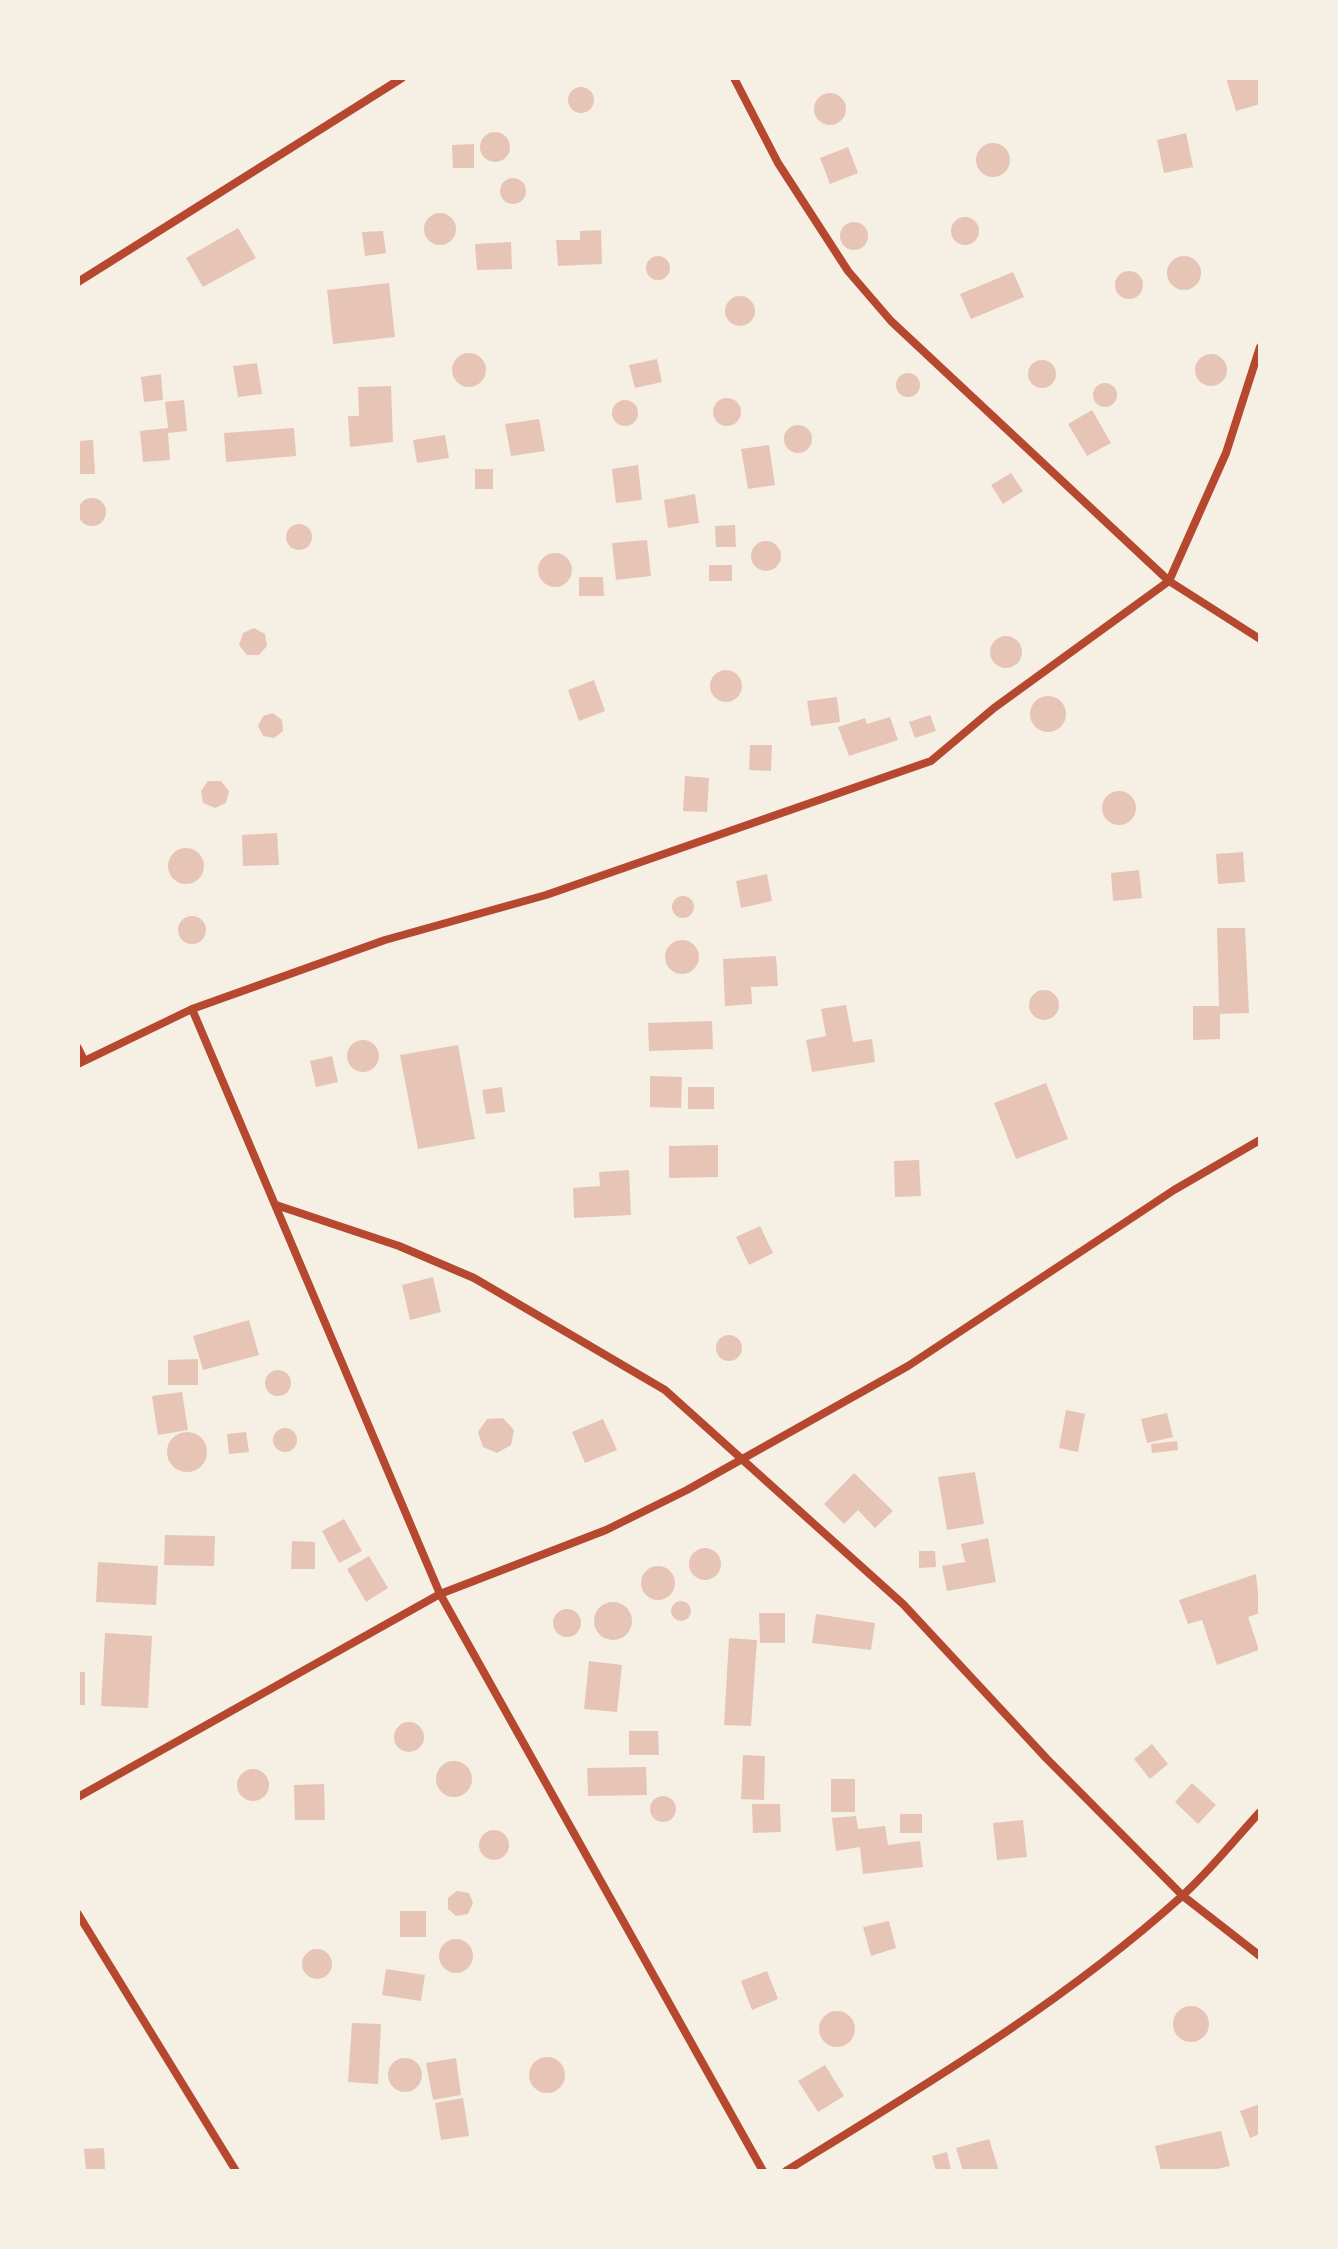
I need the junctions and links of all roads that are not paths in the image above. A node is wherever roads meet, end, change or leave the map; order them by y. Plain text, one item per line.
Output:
1 (402, 78) edge
2 (734, 78) edge
3 (78, 282) edge
4 (1260, 347) edge
5 (1169, 581) junction
6 (1260, 639) edge
7 (192, 1009) junction
8 (78, 1048) edge
9 (81, 1062) edge
10 (1260, 1140) edge
11 (276, 1205) junction
12 (743, 1459) junction
13 (440, 1594) junction
14 (78, 1797) edge
15 (1260, 1812) edge
16 (1183, 1896) junction
17 (78, 1914) edge
18 (1260, 1956) edge
19 (236, 2171) edge
20 (763, 2171) edge
21 (786, 2171) edge

1 - 3 street
2 - 5 street
4 - 5 street
5 - 6 street
5 - 7 street
7 - 9 street
7 - 11 street
8 - 9 street
10 - 12 street
11 - 12 street
11 - 13 street
12 - 13 street
12 - 16 street
13 - 14 street
13 - 20 street
15 - 16 street
16 - 18 street
16 - 21 street
17 - 19 street

